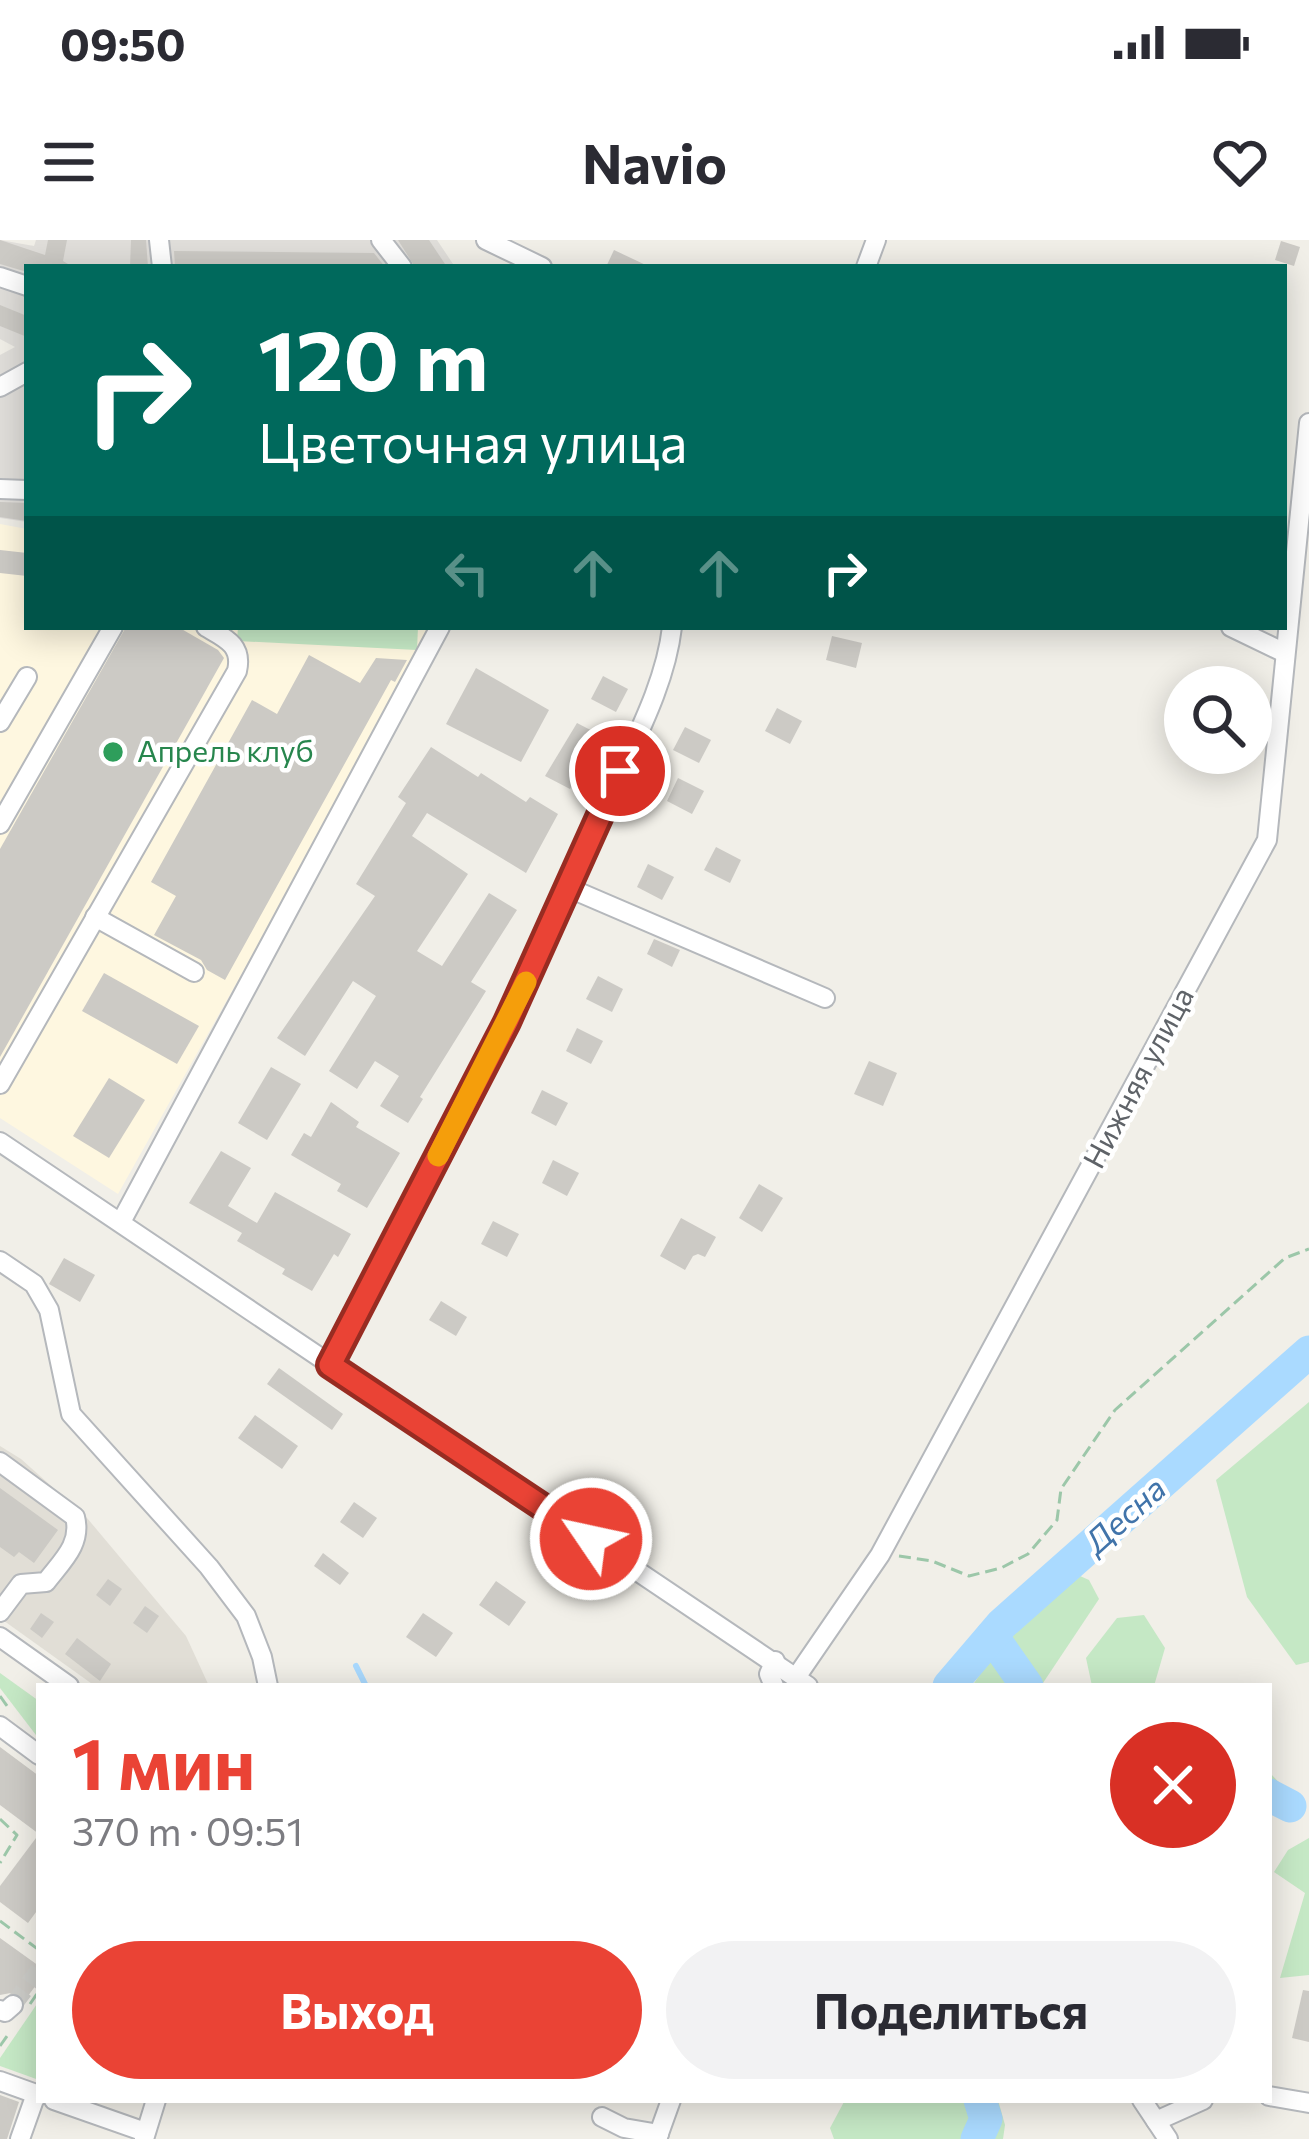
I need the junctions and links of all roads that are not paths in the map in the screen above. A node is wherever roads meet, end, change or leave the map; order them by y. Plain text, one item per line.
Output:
1 (381, 240) edge
2 (486, 240) edge
3 (400, 264) edge
4 (536, 264) edge
5 (1309, 423) edge
6 (1287, 453) edge
7 (1304, 459) junction
8 (1301, 581) edge
9 (111, 630) edge
10 (211, 630) edge
11 (438, 630) edge
12 (671, 630) edge
13 (1237, 630) edge
14 (1285, 653) junction
15 (27, 677) dead end
16 (2, 716) edge
17 (0, 824) edge
18 (569, 888) junction
19 (95, 917) junction
20 (194, 972) dead end
21 (825, 998) dead end
22 (3, 1070) edge
23 (0, 1142) edge
24 (121, 1222) junction
25 (0, 1261) edge
26 (330, 1365) junction
27 (0, 1462) edge
28 (0, 1612) edge
29 (0, 1637) edge
30 (769, 1677) edge
31 (802, 1681) edge
32 (65, 1683) edge
33 (267, 1683) edge
34 (0, 1726) edge
35 (36, 1753) edge
36 (0, 2081) edge
37 (36, 2094) edge
38 (1272, 2097) edge
39 (39, 2103) edge
40 (61, 2103) edge
41 (155, 2103) edge
42 (670, 2103) edge
43 (1144, 2103) edge
44 (1196, 2103) edge
45 (1309, 2103) edge
46 (602, 2117) dead end
47 (1156, 2121) junction
48 (144, 2136) edge
49 (658, 2136) edge
50 (20, 2139) edge
51 (1168, 2139) edge

1 - 3 street
2 - 4 street
5 - 7 street, Нижняя улица
6 - 7 street
7 - 8 street, Нижняя улица
8 - 14 street, Нижняя улица
9 - 17 street
10 - 19 street
11 - 24 street
12 - 18 street
13 - 14 street
14 - 31 street, Нижняя улица
15 - 16 street
18 - 21 street
18 - 26 street
19 - 20 street
19 - 22 street
23 - 24 street
24 - 26 street
25 - 33 street
26 - 30 street
27 - 28 street
29 - 32 street
30 - 31 street
34 - 35 street
36 - 37 street
38 - 45 street
39 - 50 street
40 - 48 street
41 - 48 street
42 - 49 street
43 - 47 street
44 - 47 street
46 - 49 street
47 - 51 street

